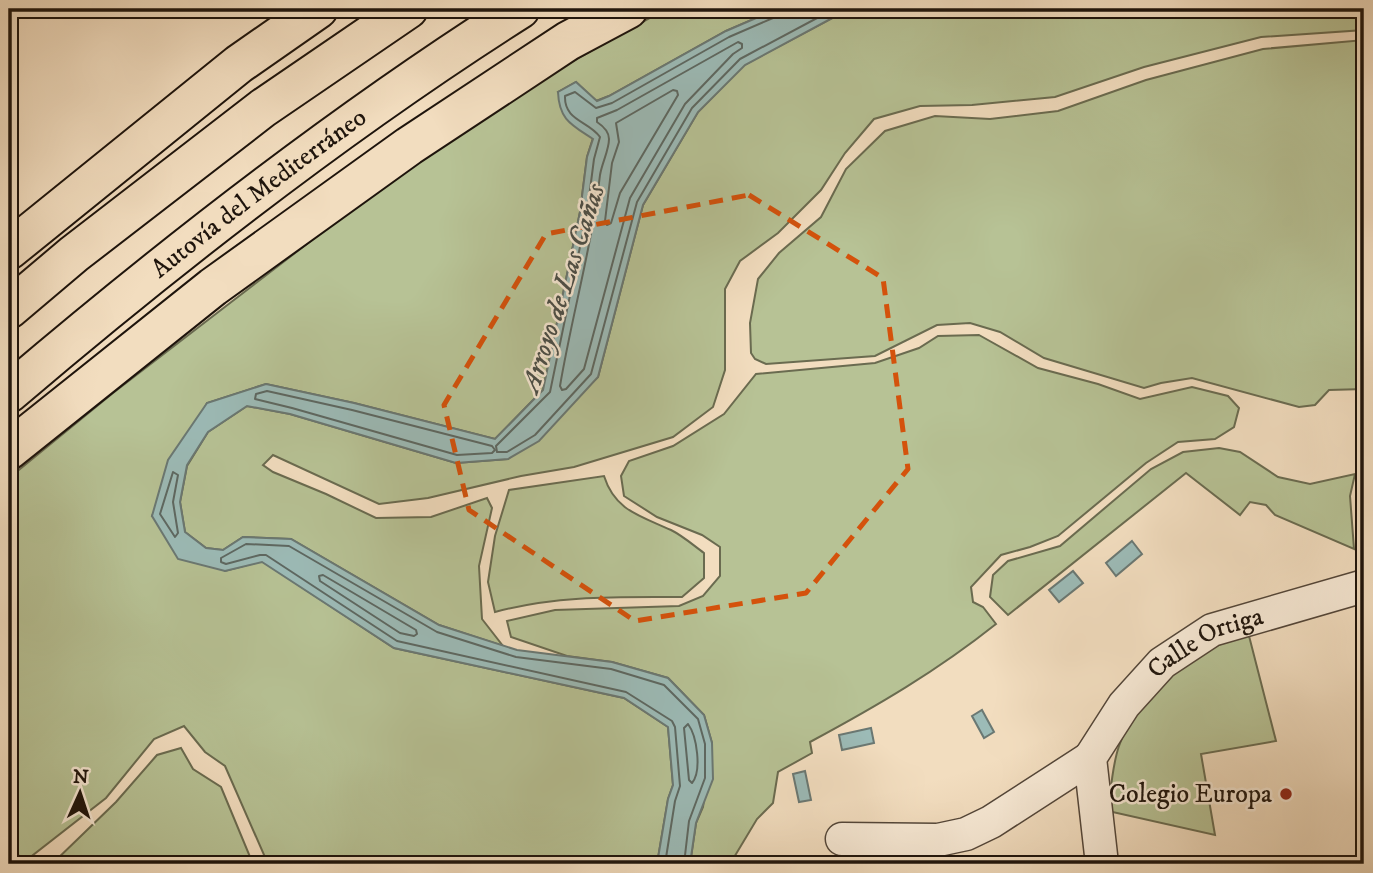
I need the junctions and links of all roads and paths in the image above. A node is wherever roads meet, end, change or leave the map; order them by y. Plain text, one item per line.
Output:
1 (318, 9) edge
2 (408, 9) edge
3 (520, 9) edge
4 (628, 9) edge
5 (9, 250) edge
6 (9, 309) edge
7 (9, 393) edge
8 (9, 450) edge
9 (1364, 586) edge
10 (1090, 758) junction
11 (842, 839) dead end
12 (1102, 864) edge

1 - 5 highway
2 - 6 highway
3 - 7 highway, Autovía del Mediterráneo
4 - 8 highway
9 - 10 street, Calle Ortiga
10 - 11 street, Calle Ortiga
10 - 12 street

